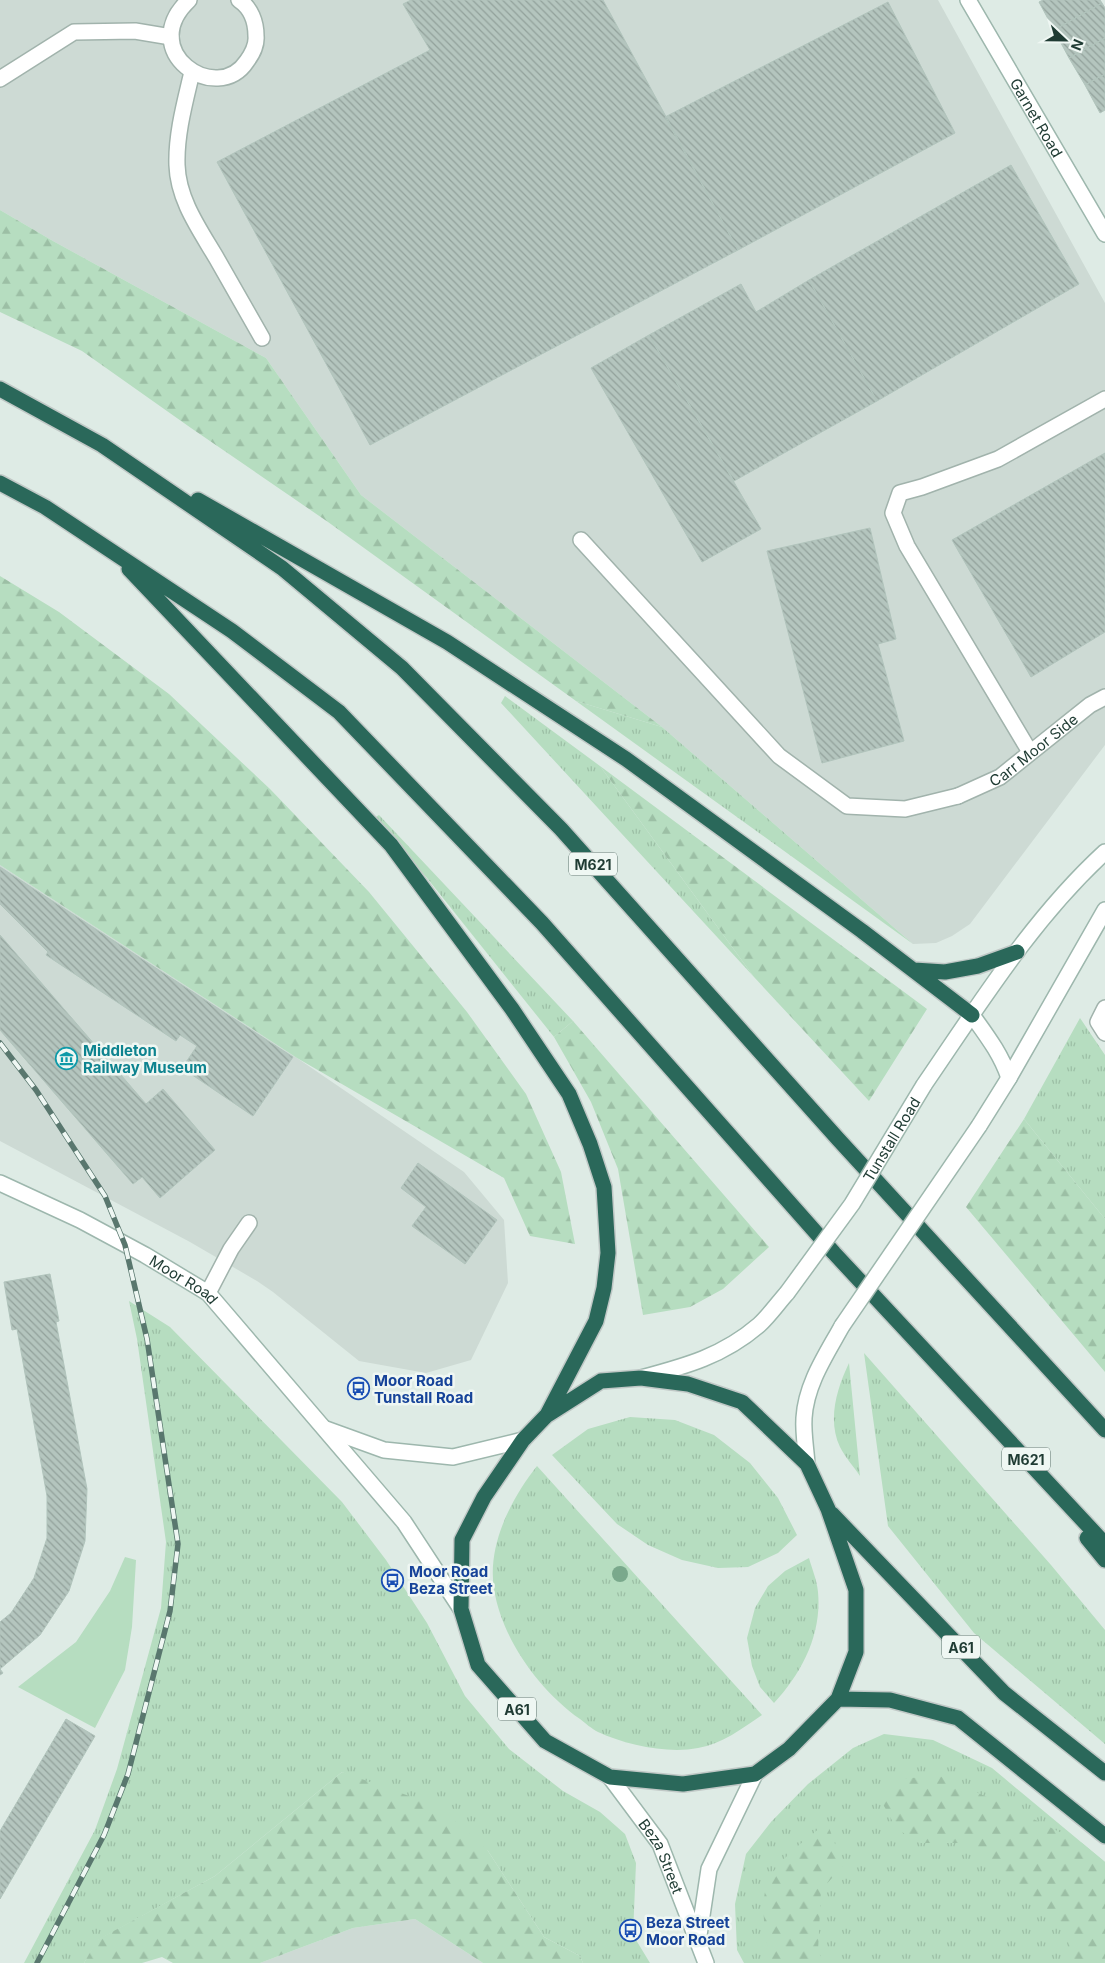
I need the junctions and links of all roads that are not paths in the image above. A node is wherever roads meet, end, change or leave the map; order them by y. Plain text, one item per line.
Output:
1 (189, 0) edge
2 (968, 0) edge
3 (241, 1) edge
4 (171, 37) junction
5 (192, 72) junction
6 (0, 79) edge
7 (1105, 234) edge
8 (262, 338) dead end
9 (0, 389) edge
10 (1105, 399) edge
11 (102, 445) junction
12 (0, 483) edge
13 (581, 540) dead end
14 (112, 551) junction
15 (1105, 697) edge
16 (1030, 752) junction
17 (1105, 852) edge
18 (1105, 910) edge
19 (1017, 952) junction
20 (914, 970) junction
21 (972, 1015) junction
22 (1009, 1078) junction
23 (0, 1183) edge
24 (249, 1223) dead end
25 (208, 1294) junction
26 (947, 1373) junction
27 (641, 1378) junction
28 (546, 1416) junction
29 (324, 1428) junction
30 (1105, 1430) edge
31 (524, 1440) junction
32 (807, 1464) junction
33 (828, 1509) junction
34 (1105, 1544) edge
35 (1105, 1560) edge
36 (461, 1609) junction
37 (838, 1699) junction
38 (755, 1774) junction
39 (1105, 1774) edge
40 (610, 1777) junction
41 (1105, 1836) edge
42 (697, 1944) junction
43 (706, 1963) edge

1 - 4 street
2 - 7 street, Garnet Road
3 - 5 street
4 - 5 street
4 - 6 street
5 - 8 street
9 - 11 highway, M621
10 - 16 street
11 - 20 highway
11 - 30 highway, M621
12 - 14 highway, M621
13 - 16 street, Carr Moor Side
14 - 26 highway, M621
14 - 28 highway
15 - 16 street, Carr Moor Side
17 - 19 street, Tunstall Road
18 - 22 street
19 - 20 highway
19 - 21 street, Tunstall Road
20 - 21 highway
21 - 22 street
21 - 27 street, Tunstall Road, bridge
22 - 32 street, bridge
23 - 25 street, Moor Road
24 - 25 street
25 - 29 street, Moor Road
26 - 34 highway, M621
26 - 35 highway
27 - 28 highway, A61
27 - 32 highway, A61
28 - 31 highway, A61
29 - 31 street, Moor Road
29 - 36 street, Moor Road
31 - 36 highway, A61
32 - 33 highway, A61
33 - 37 highway, A61
33 - 39 highway, A61
36 - 40 highway, A61
37 - 38 highway, A61
37 - 41 highway
38 - 40 highway, A61
38 - 42 street, Beza Street
40 - 42 street, Beza Street
42 - 43 street, Beza Street

